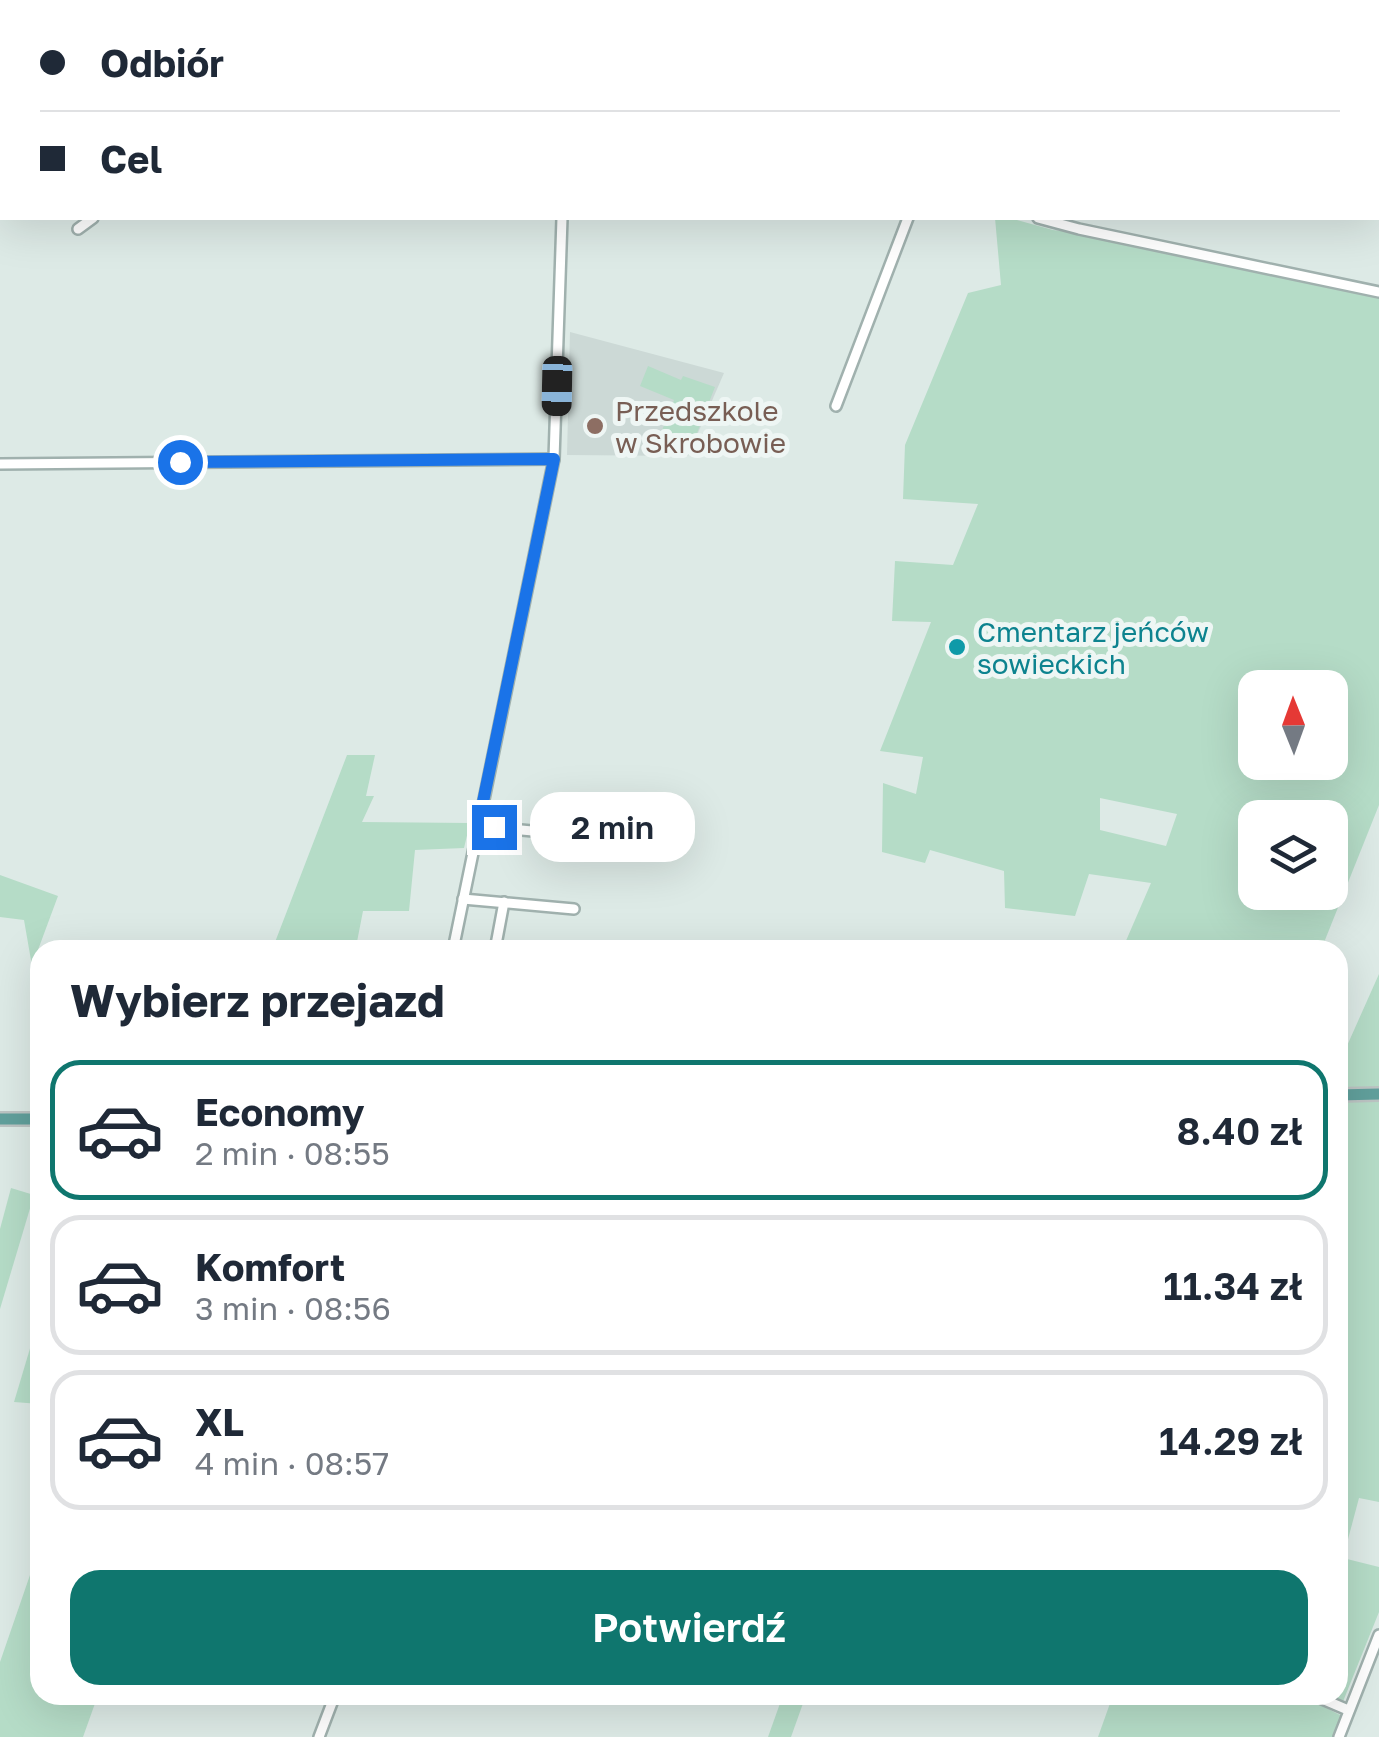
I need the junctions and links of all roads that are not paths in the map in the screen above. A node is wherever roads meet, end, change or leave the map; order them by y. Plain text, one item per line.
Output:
1 (90, 220) edge
2 (562, 220) edge
3 (907, 220) edge
4 (1045, 220) edge
5 (78, 229) dead end
6 (1379, 292) edge
7 (836, 406) dead end
8 (554, 459) junction
9 (0, 464) edge
10 (478, 826) junction
11 (630, 840) dead end
12 (464, 899) junction
13 (504, 902) junction
14 (574, 909) dead end
15 (454, 940) edge
16 (497, 940) edge
17 (1348, 1094) edge
18 (1379, 1094) edge
19 (30, 1118) edge
20 (0, 1119) edge
21 (1379, 1635) edge
22 (331, 1705) edge
23 (1336, 1705) edge
24 (1348, 1710) junction
25 (319, 1737) edge
26 (1338, 1737) edge

1 - 5 street
2 - 8 street
3 - 7 street
4 - 6 street
8 - 9 street
8 - 10 street
10 - 11 street
10 - 12 street
12 - 13 street
12 - 15 street
13 - 14 street
13 - 16 street
17 - 18 main road
19 - 20 main road
21 - 24 street
22 - 25 street
23 - 24 street
24 - 26 street

